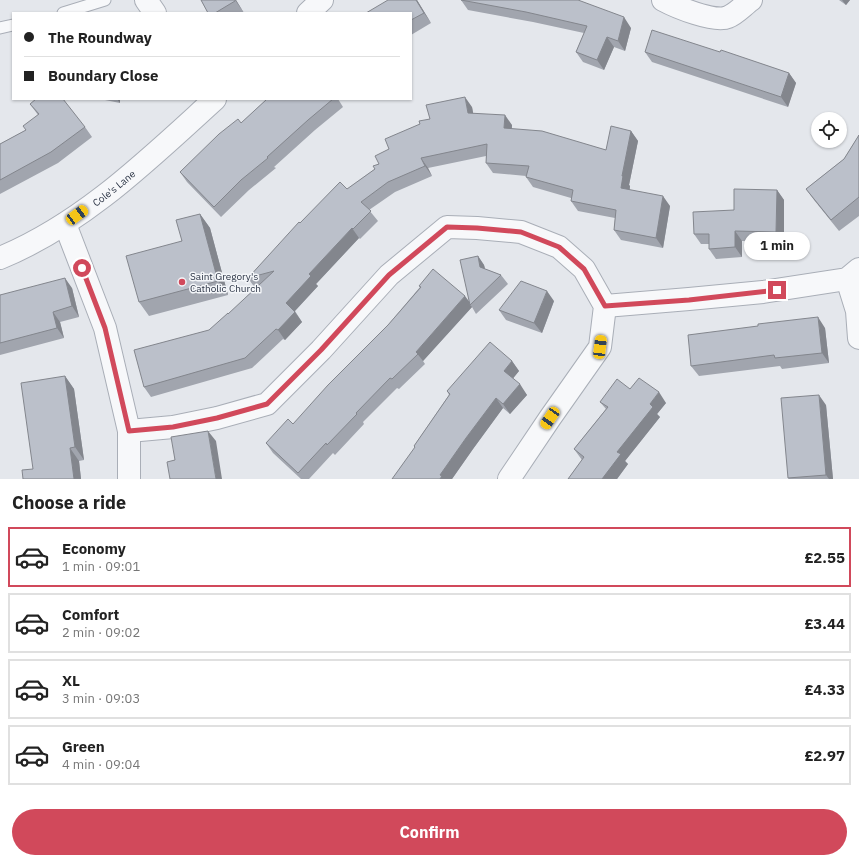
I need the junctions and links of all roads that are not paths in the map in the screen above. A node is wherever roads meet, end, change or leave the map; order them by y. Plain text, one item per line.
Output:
1 (105, 0) edge
2 (146, 0) edge
3 (322, 0) edge
4 (663, 0) edge
5 (751, 0) edge
6 (66, 12) edge
7 (154, 12) edge
8 (309, 12) edge
9 (12, 26) edge
10 (0, 28) edge
11 (213, 100) edge
12 (65, 224) junction
13 (0, 258) edge
14 (853, 274) edge
15 (605, 306) junction
16 (859, 338) edge
17 (129, 431) junction
18 (129, 479) edge
19 (509, 479) edge

1 - 6 lane
2 - 7 street
3 - 8 street
4 - 5 street
9 - 10 lane
11 - 12 street, Cole's Lane
12 - 13 street, Cole's Lane
12 - 17 street
14 - 15 street
14 - 16 street
15 - 17 street
15 - 19 street
17 - 18 street

